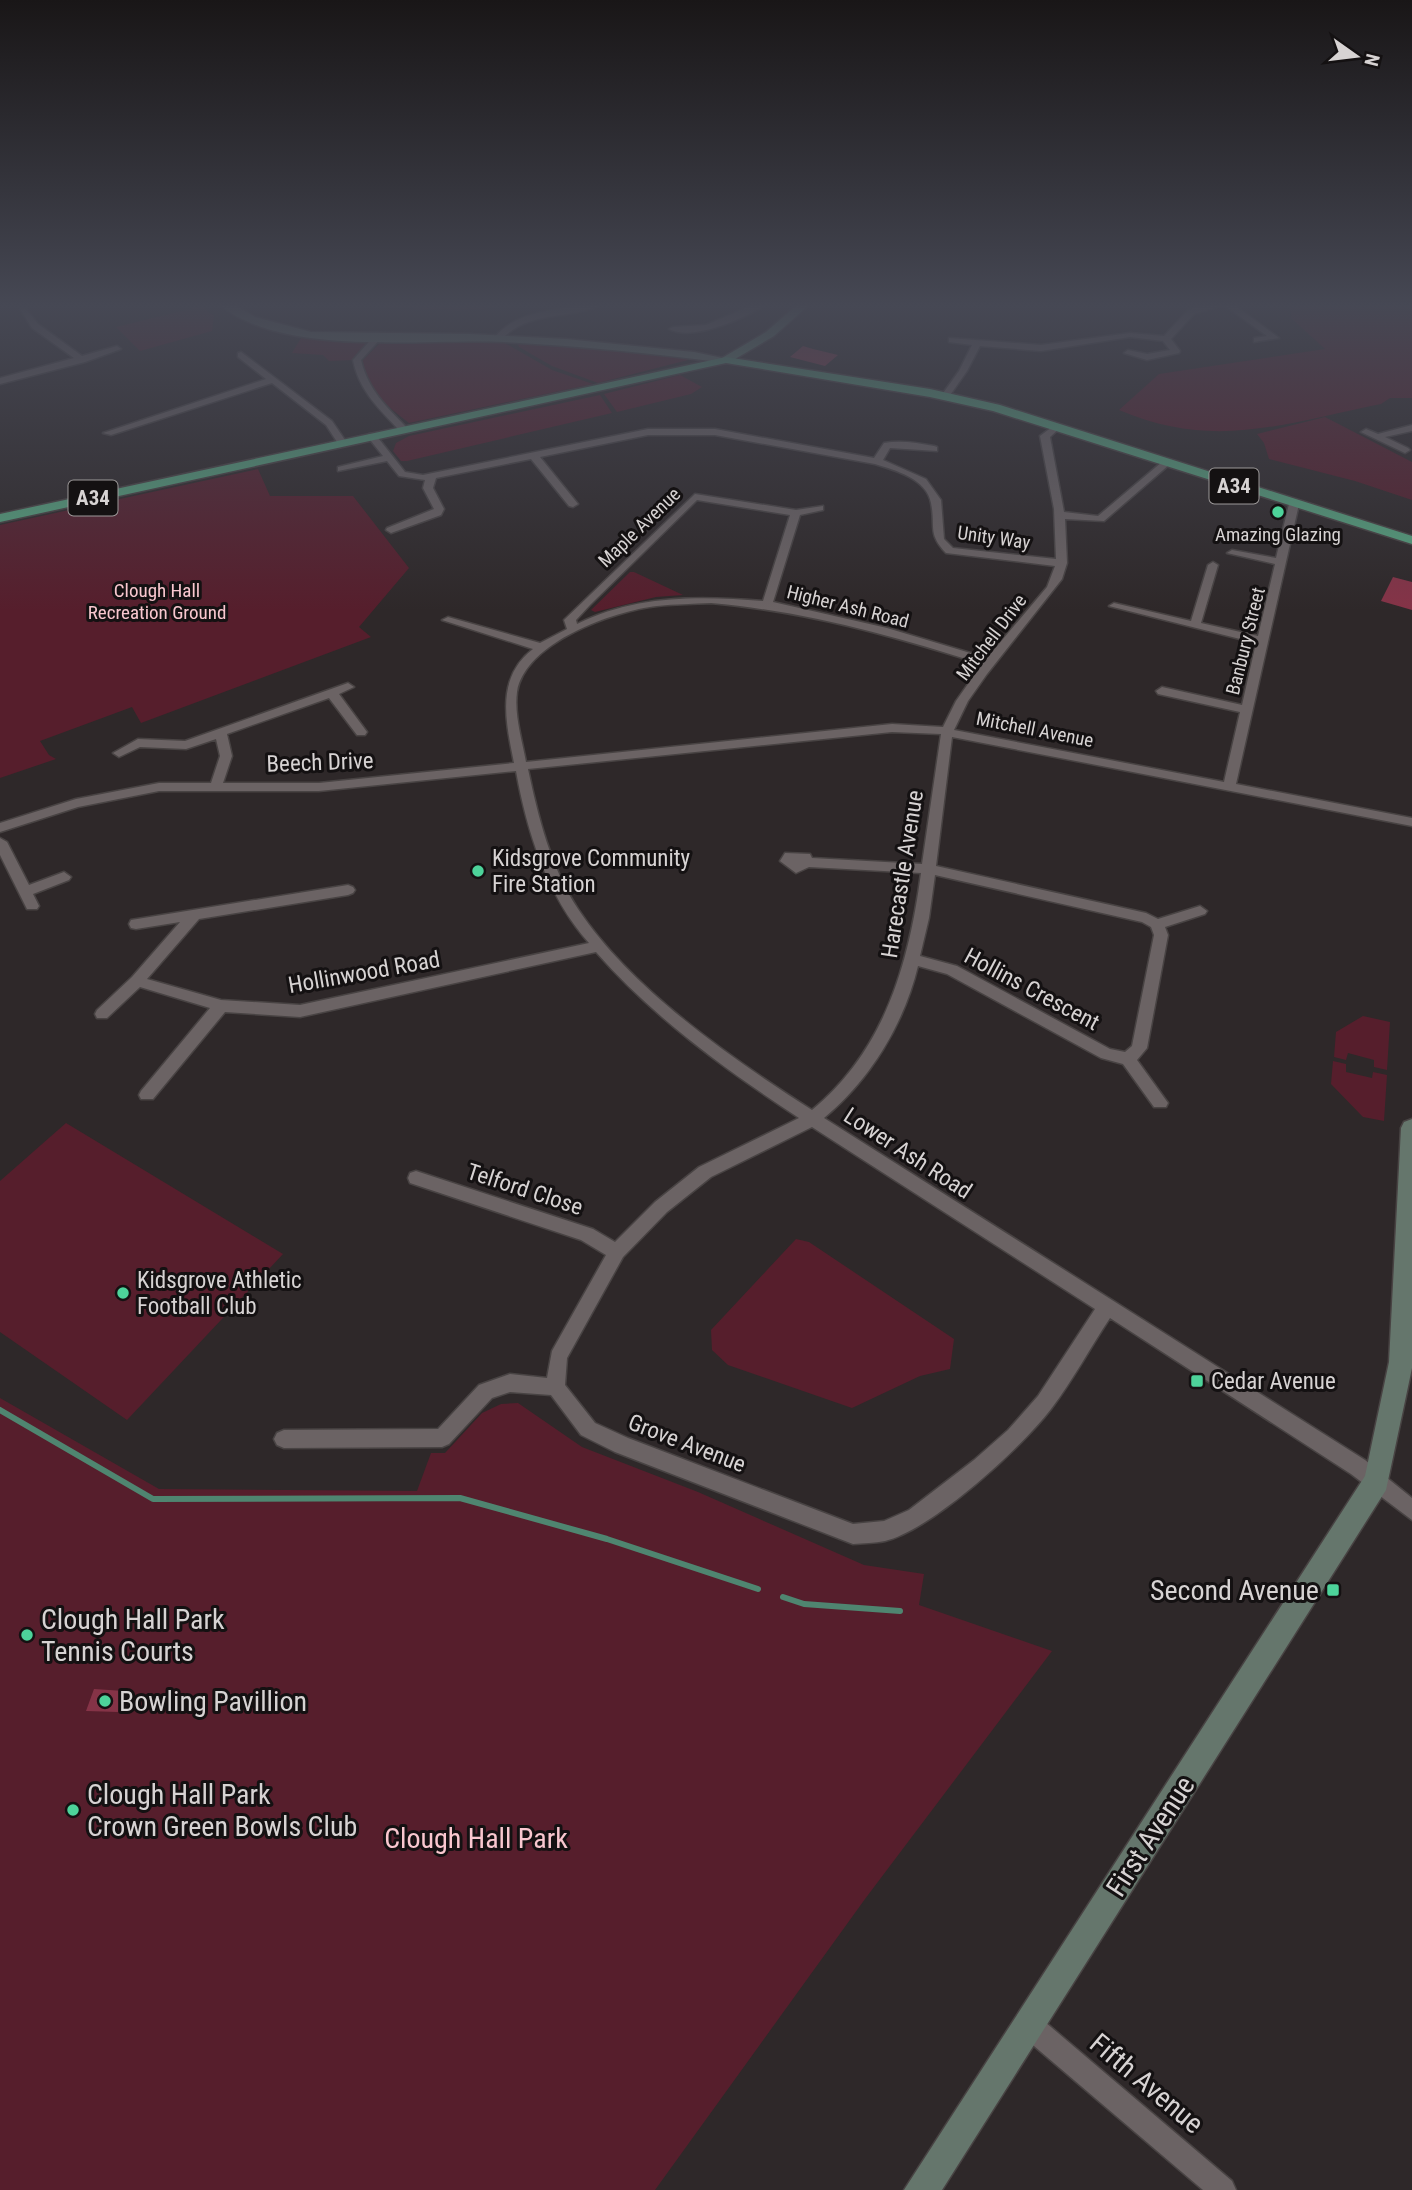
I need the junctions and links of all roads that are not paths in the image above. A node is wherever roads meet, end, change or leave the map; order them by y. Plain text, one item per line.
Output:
1 (189, 406) edge
2 (307, 406) edge
3 (381, 406) edge
4 (500, 406) edge
5 (988, 406) edge
6 (1056, 427) junction
7 (1412, 428) edge
8 (404, 429) junction
9 (108, 432) dead end
10 (1366, 432) dead end
11 (372, 436) junction
12 (1376, 437) junction
13 (342, 443) junction
14 (934, 449) dead end
15 (1405, 450) dead end
16 (534, 456) junction
17 (389, 458) junction
18 (877, 461) junction
19 (1165, 464) junction
20 (340, 469) dead end
21 (431, 478) junction
22 (573, 504) dead end
23 (1294, 504) junction
24 (819, 508) dead end
25 (796, 513) junction
26 (1059, 515) junction
27 (0, 518) edge
28 (396, 526) dead end
29 (1412, 540) edge
30 (1232, 553) dead end
31 (1282, 562) junction
32 (1062, 563) junction
33 (1213, 565) dead end
34 (767, 605) junction
35 (1114, 606) dead end
36 (448, 620) dead end
37 (1195, 626) junction
38 (572, 627) junction
39 (1264, 641) junction
40 (540, 647) junction
41 (991, 663) junction
42 (348, 687) dead end
43 (1163, 691) dead end
44 (332, 693) junction
45 (1246, 710) junction
46 (361, 732) dead end
47 (947, 732) junction
48 (221, 734) junction
49 (119, 753) dead end
50 (646, 755) joint
51 (521, 768) junction
52 (216, 786) junction
53 (1229, 787) junction
54 (1412, 822) edge
55 (0, 828) edge
56 (0, 842) edge
57 (807, 862) dead end
58 (928, 869) junction
59 (64, 877) dead end
60 (348, 890) dead end
61 (25, 892) junction
62 (32, 906) dead end
63 (1200, 911) dead end
64 (196, 913) junction
65 (136, 924) dead end
66 (1157, 924) junction
67 (598, 945) junction
68 (913, 959) junction
69 (137, 981) junction
70 (221, 1006) junction
71 (102, 1014) dead end
72 (1128, 1059) junction
73 (147, 1095) dead end
74 (1160, 1103) dead end
75 (812, 1119) junction
76 (1412, 1128) edge
77 (416, 1178) dead end
78 (617, 1252) junction
79 (1409, 1283) edge
80 (1107, 1307) junction
81 (1406, 1364) edge
82 (556, 1387) junction
83 (284, 1439) dead end
84 (1377, 1481) junction
85 (1412, 1510) edge
86 (1029, 2025) junction
87 (922, 2190) edge
88 (1223, 2190) edge

1 - 9 street
2 - 13 street
3 - 8 street
4 - 8 highway, A34
5 - 6 highway, A34
6 - 19 highway, A34
6 - 26 street
7 - 12 street
8 - 11 highway, A34
10 - 12 street
11 - 13 highway, A34
11 - 17 street, Unity Way
12 - 15 street
13 - 27 highway, A34
14 - 18 street
16 - 18 street, Unity Way
16 - 21 street, Unity Way
16 - 22 street
17 - 20 street
17 - 21 street, Unity Way
18 - 32 street, Unity Way
19 - 23 highway, A34
19 - 26 street
21 - 28 street
23 - 29 highway, A34
23 - 31 street, Banbury Street
24 - 25 street, Maple Avenue
25 - 34 street
25 - 38 street, Maple Avenue
26 - 32 street
30 - 31 street
31 - 39 street, Banbury Street
32 - 41 street, Mitchell Drive
33 - 37 street
34 - 38 street, Higher Ash Road
34 - 41 street, Higher Ash Road
35 - 37 street
36 - 40 street
37 - 39 street
38 - 40 street, Higher Ash Road
39 - 45 street, Banbury Street
40 - 51 street, Higher Ash Road
41 - 47 street, Mitchell Drive
42 - 44 street
43 - 45 street
44 - 46 street
44 - 48 street
45 - 53 street, Banbury Street
47 - 50 street, Mitchell Avenue
47 - 53 street, Mitchell Avenue
47 - 58 street, Harecastle Avenue
48 - 49 street
48 - 52 street
50 - 51 street, Beech Drive
51 - 52 street, Beech Drive
51 - 67 street, Lower Ash Road
52 - 55 street, Beech Drive
53 - 54 street, Mitchell Avenue
56 - 61 street
57 - 58 street
58 - 66 street
58 - 68 street, Harecastle Avenue
59 - 61 street
60 - 64 street
61 - 62 street
63 - 66 street
64 - 65 street
64 - 69 street
66 - 72 street
67 - 70 street, Hollinwood Road
67 - 75 street, Lower Ash Road
68 - 72 street, Hollins Crescent
68 - 75 street, Harecastle Avenue
69 - 70 street, Hollinwood Road
69 - 71 street
70 - 73 street
72 - 74 street
75 - 78 street
75 - 80 street, Lower Ash Road
76 - 79 main road
77 - 78 street, Telford Close
78 - 82 street
79 - 81 main road
80 - 82 street, Grove Avenue
80 - 84 street, Lower Ash Road
81 - 84 main road
82 - 83 street
84 - 85 street
84 - 86 main road, First Avenue
86 - 87 main road, First Avenue
86 - 88 street, Fifth Avenue

